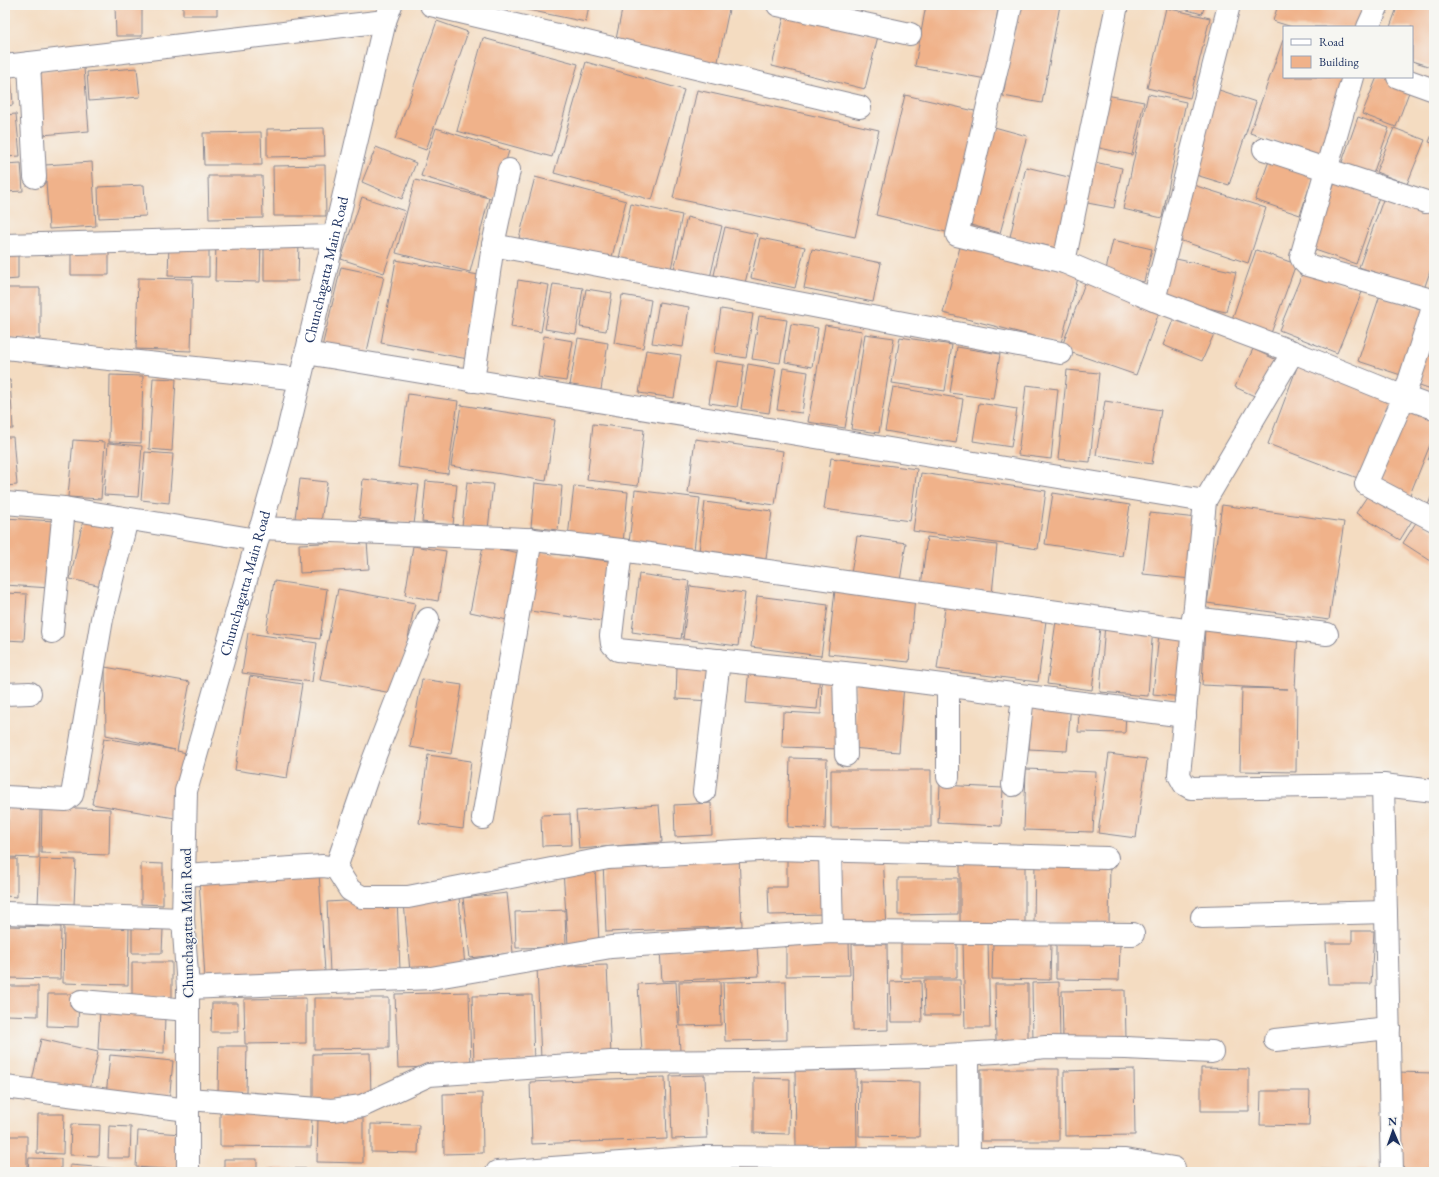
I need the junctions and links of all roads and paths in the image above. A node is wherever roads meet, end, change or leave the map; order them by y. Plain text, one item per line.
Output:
1 (431, 5) edge
2 (778, 5) edge
3 (1011, 5) edge
4 (1117, 5) edge
5 (1229, 5) edge
6 (1378, 5) edge
7 (388, 13) edge
8 (1368, 26) edge
9 (910, 34) dead end
10 (29, 63) junction
11 (5, 66) edge
12 (1353, 78) edge
13 (1401, 78) edge
14 (1434, 90) edge
15 (860, 107) dead end
16 (1264, 149) dead end
17 (509, 170) dead end
18 (1326, 170) junction
19 (35, 177) dead end
20 (1426, 202) dead end
21 (334, 236) junction
22 (5, 245) edge
23 (493, 245) junction
24 (1064, 262) junction
25 (1154, 300) junction
26 (1432, 300) edge
27 (5, 348) edge
28 (1293, 352) junction
29 (306, 353) junction
30 (1061, 353) dead end
31 (300, 378) junction
32 (473, 381) junction
33 (1404, 396) junction
34 (1434, 408) edge
35 (1204, 501) junction
36 (5, 503) edge
37 (64, 508) junction
38 (127, 519) junction
39 (1434, 520) edge
40 (259, 534) junction
41 (531, 539) junction
42 (621, 550) junction
43 (428, 619) dead end
44 (1192, 625) junction
45 (52, 632) dead end
46 (1327, 634) dead end
47 (719, 660) junction
48 (844, 673) junction
49 (948, 686) junction
50 (30, 693) dead end
51 (5, 694) edge
52 (1022, 696) junction
53 (1185, 716) junction
54 (846, 755) dead end
55 (948, 777) dead end
56 (1013, 785) dead end
57 (1382, 785) junction
58 (704, 792) dead end
59 (1434, 792) edge
60 (5, 797) edge
61 (483, 818) dead end
62 (830, 851) junction
63 (1107, 858) dead end
64 (336, 868) junction
65 (184, 875) junction
66 (1386, 912) junction
67 (5, 914) edge
68 (1202, 917) dead end
69 (183, 919) junction
70 (832, 932) junction
71 (1133, 934) dead end
72 (188, 988) junction
73 (81, 1001) dead end
74 (188, 1010) junction
75 (1389, 1028) junction
76 (1275, 1040) dead end
77 (1212, 1052) dead end
78 (968, 1054) junction
79 (5, 1087) edge
80 (188, 1105) junction
81 (969, 1159) junction
82 (932, 1166) edge
83 (1174, 1168) dead end
84 (188, 1172) edge
85 (497, 1172) edge
86 (1392, 1172) edge

1 - 15 street
2 - 9 street
3 - 24 street
4 - 24 street
5 - 25 street
6 - 8 street
7 - 10 street
7 - 21 street, Chunchagatta Main Road
10 - 11 street
10 - 19 street
12 - 18 street
13 - 14 street
16 - 18 street
17 - 23 street
18 - 20 street
18 - 26 street
21 - 22 street
21 - 29 street, Chunchagatta Main Road
23 - 30 street
23 - 32 street
24 - 25 street
25 - 28 street
26 - 33 street
27 - 31 street
28 - 33 street
28 - 35 street
29 - 31 street, Chunchagatta Main Road
29 - 32 street
31 - 40 street, Chunchagatta Main Road
32 - 35 street
33 - 34 street
33 - 39 street
35 - 44 street
36 - 37 street
37 - 38 street
37 - 45 street
38 - 40 street
38 - 60 street
40 - 41 street
40 - 65 street, Chunchagatta Main Road
41 - 42 street
41 - 61 street
42 - 44 street
42 - 47 street
43 - 64 street
44 - 46 street
44 - 53 street
47 - 48 street
47 - 58 street
48 - 49 street
48 - 54 street
49 - 52 street
49 - 55 street
50 - 51 street
52 - 53 street
52 - 56 street
53 - 57 street
57 - 59 street
57 - 66 street
62 - 63 street
62 - 64 street
62 - 70 street
64 - 65 street
65 - 69 street, Chunchagatta Main Road
66 - 68 street
66 - 75 street
67 - 69 street
69 - 72 street, Chunchagatta Main Road
70 - 71 street
70 - 72 street
72 - 74 street, Chunchagatta Main Road
73 - 74 street
74 - 80 street, Chunchagatta Main Road
75 - 76 street
75 - 86 street
77 - 78 street
78 - 80 street
78 - 81 street
79 - 80 street
80 - 84 street, Chunchagatta Main Road
81 - 82 street
81 - 83 street
82 - 85 street

